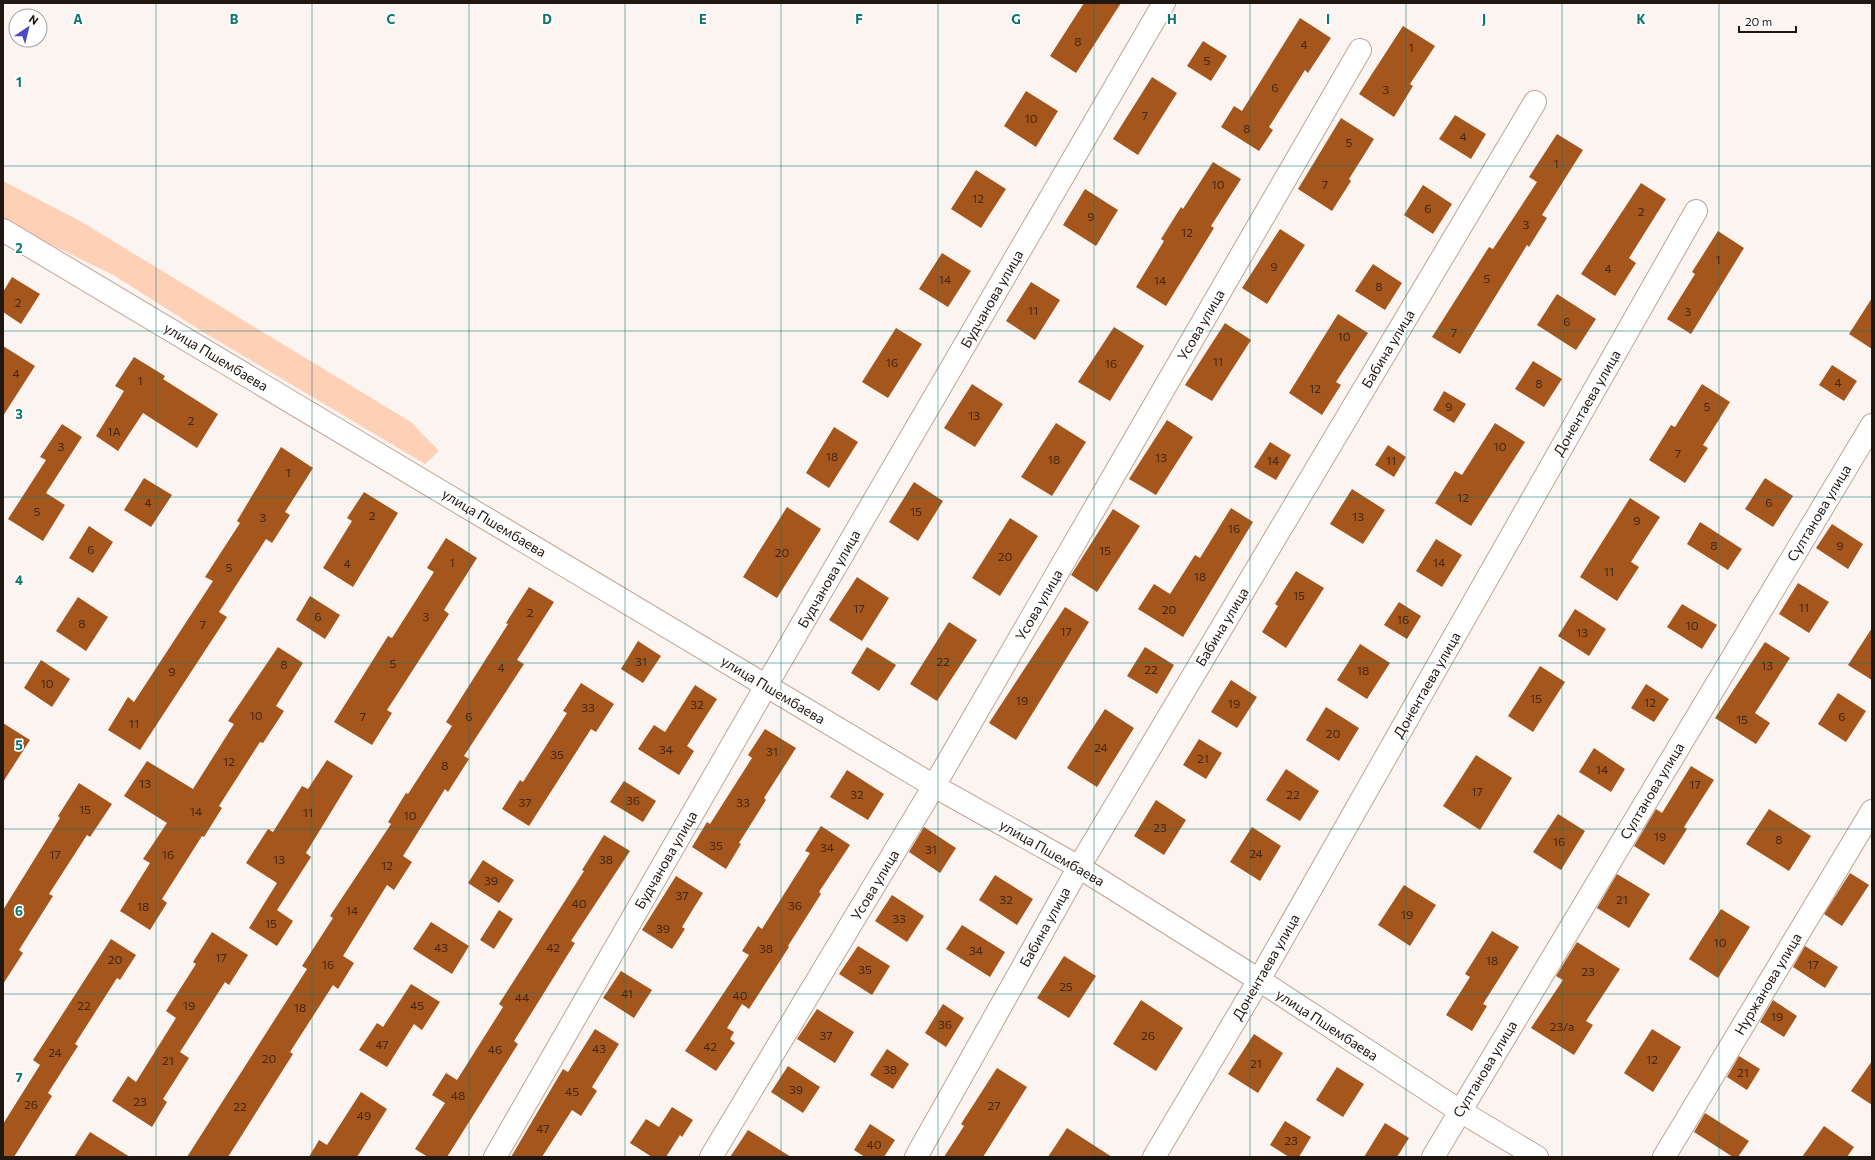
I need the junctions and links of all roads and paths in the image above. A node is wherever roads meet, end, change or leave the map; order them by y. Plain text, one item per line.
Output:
1 (1164, 3) edge
2 (1360, 50) dead end
3 (1535, 102) dead end
4 (1696, 211) dead end
5 (3, 230) edge
6 (1872, 425) edge
7 (766, 686) junction
8 (934, 786) junction
9 (1872, 811) edge
10 (1079, 867) junction
11 (1259, 980) junction
12 (1460, 1112) junction
13 (495, 1157) edge
14 (711, 1157) edge
15 (916, 1157) edge
16 (1154, 1157) edge
17 (1433, 1157) edge
18 (1537, 1157) edge
19 (1664, 1157) edge

1 - 7 street, Будчанова улица
2 - 8 street, Усова улица
3 - 10 street, Бабина улица
4 - 11 street, Донентаева улица
5 - 7 street, улица Пшембаева
6 - 12 street, Султанова улица
7 - 8 street, улица Пшембаева
7 - 13 street, Будчанова улица
8 - 10 street, улица Пшембаева
8 - 14 street, Усова улица
9 - 19 street, Нуржанова улица
10 - 11 street, улица Пшембаева
10 - 15 street, Бабина улица
11 - 12 street, улица Пшембаева
11 - 16 street, Донентаева улица
12 - 17 street, Султанова улица
12 - 18 street, улица Пшембаева

